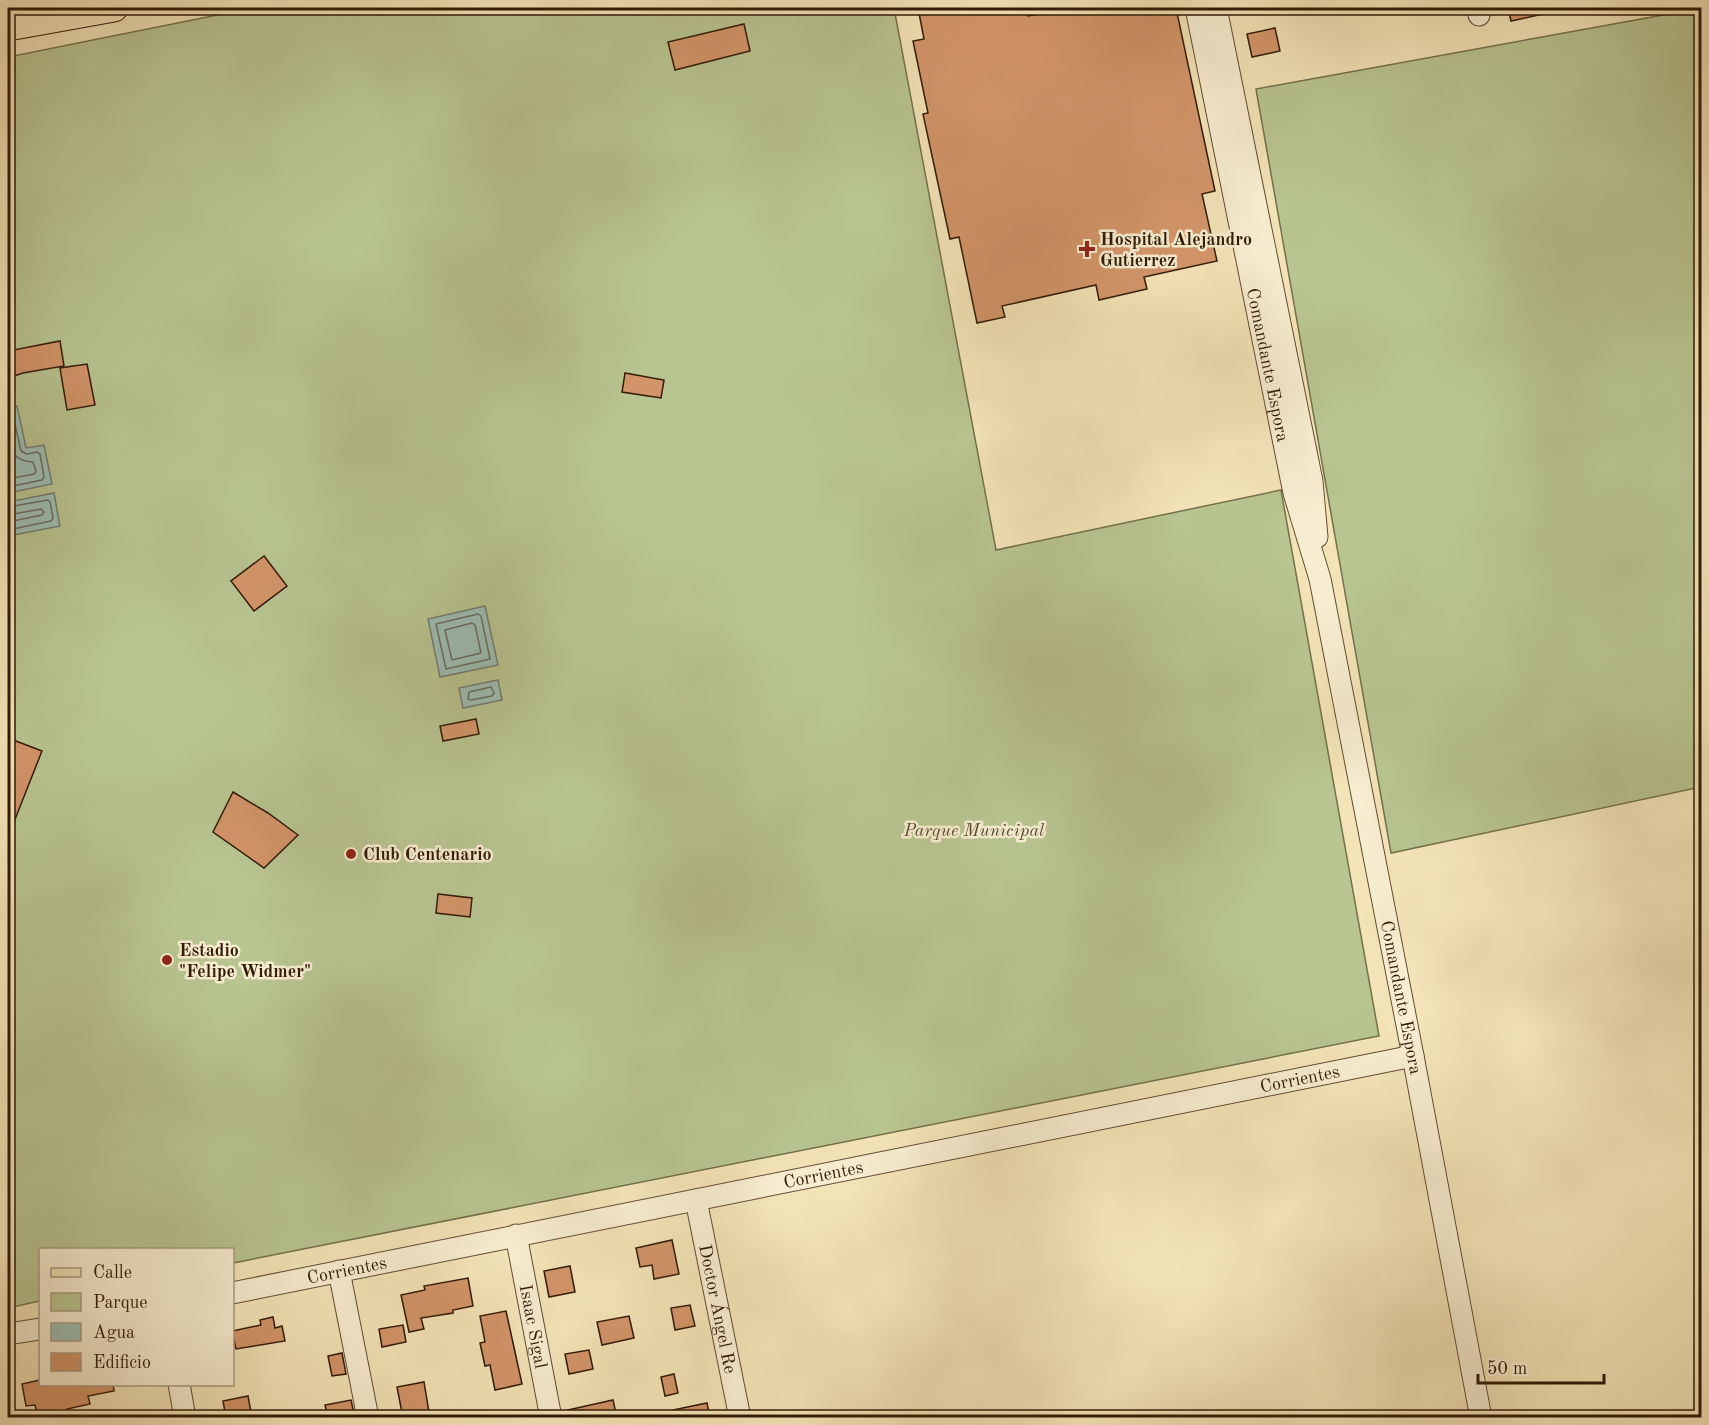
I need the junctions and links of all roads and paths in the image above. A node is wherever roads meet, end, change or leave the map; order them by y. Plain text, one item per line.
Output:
1 (114, 8) edge
2 (1196, 8) edge
3 (1216, 8) edge
4 (13, 20) edge
5 (1320, 579) junction
6 (1413, 1056) junction
7 (696, 1200) junction
8 (516, 1235) junction
9 (339, 1271) junction
10 (234, 1293) edge
11 (39, 1329) edge
12 (8, 1334) edge
13 (179, 1386) edge
14 (185, 1418) edge
15 (368, 1418) edge
16 (551, 1418) edge
17 (740, 1418) edge
18 (1480, 1418) edge

1 - 4 main road
2 - 5 street, Comandante Espora
3 - 5 street, Comandante Espora
5 - 6 street, Comandante Espora
6 - 7 street, Corrientes
6 - 18 street, Comandante Espora
7 - 8 street, Corrientes
7 - 17 street, Doctor Ángel Re
8 - 9 street, Corrientes
8 - 16 street, Isaac Sigal
9 - 10 street, Corrientes
9 - 15 street
11 - 12 street
13 - 14 street

